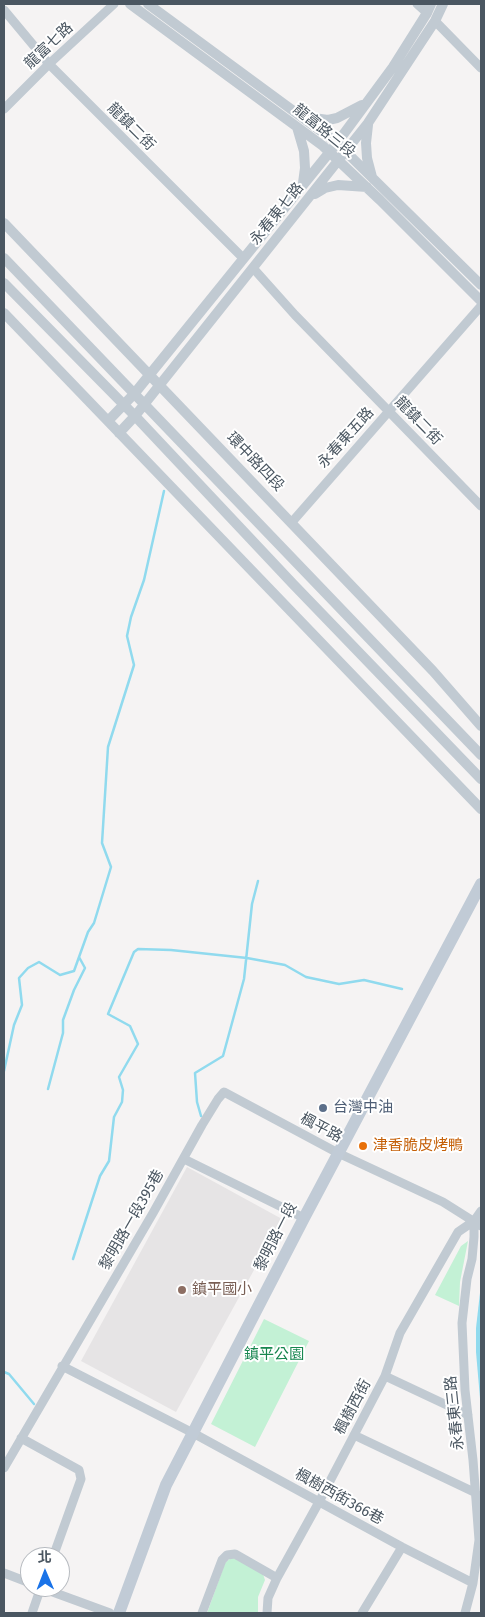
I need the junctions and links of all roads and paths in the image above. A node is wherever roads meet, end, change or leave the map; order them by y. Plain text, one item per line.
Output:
1 (114, 4) edge
2 (130, 4) edge
3 (148, 4) edge
4 (417, 4) edge
5 (443, 4) edge
6 (428, 8) edge
7 (4, 10) edge
8 (436, 22) junction
9 (49, 64) junction
10 (481, 68) edge
11 (367, 102) junction
12 (4, 109) edge
13 (301, 116) junction
14 (368, 123) junction
15 (297, 126) junction
16 (337, 143) junction
17 (330, 152) junction
18 (346, 152) junction
19 (339, 161) junction
20 (370, 183) junction
21 (300, 190) junction
22 (310, 197) junction
23 (4, 223) edge
24 (4, 258) edge
25 (243, 258) junction
26 (253, 268) junction
27 (4, 283) edge
28 (481, 285) edge
29 (481, 302) edge
30 (481, 306) edge
31 (4, 313) edge
32 (150, 375) junction
33 (158, 385) junction
34 (134, 394) junction
35 (123, 404) junction
36 (144, 404) junction
37 (389, 411) junction
38 (134, 416) junction
39 (108, 421) junction
40 (119, 433) junction
41 (481, 506) edge
42 (292, 522) junction
43 (481, 726) edge
44 (481, 755) edge
45 (481, 779) edge
46 (481, 809) edge
47 (481, 884) edge
48 (230, 1095) joint
49 (338, 1153) junction
50 (184, 1159) junction
51 (481, 1211) edge
52 (304, 1218) junction
53 (478, 1224) edge
54 (62, 1366) junction
55 (385, 1376) junction
56 (468, 1415) junction
57 (193, 1432) junction
58 (354, 1435) junction
59 (21, 1438) junction
60 (4, 1468) edge
61 (476, 1493) junction
62 (319, 1502) junction
63 (56, 1547) edge
64 (402, 1547) junction
65 (4, 1573) edge
66 (277, 1578) junction
67 (20, 1580) edge
68 (473, 1583) junction
69 (37, 1597) edge
70 (67, 1597) edge
71 (32, 1613) edge
72 (110, 1613) edge
73 (119, 1613) edge
74 (202, 1613) edge
75 (267, 1613) edge
76 (362, 1613) edge
77 (464, 1613) edge

1 - 9 street, 龍富七路
2 - 15 street, 龍富路三段
3 - 13 street, 龍富路三段
4 - 6 street
5 - 8 street, 永春東七路
6 - 11 street, 永春東七路
7 - 9 street, 龍鎮二街
8 - 10 street
8 - 14 street, 永春東七路
9 - 12 street, 龍富七路
9 - 25 street, 龍鎮二街
11 - 13 street
11 - 16 street, 永春東七路
13 - 16 street, 龍富路三段
14 - 18 street, 永春東七路
14 - 20 street
15 - 17 street, 龍富路三段
15 - 21 street
16 - 17 street, 永春東七路
16 - 18 street, 龍富路三段
17 - 19 street, 龍富路三段
17 - 21 street, 永春東七路
18 - 19 street, 永春東七路
18 - 20 street, 龍富路三段
19 - 20 street, 龍富路三段
19 - 22 street, 永春東七路
20 - 22 street
20 - 28 street, 龍富路三段
20 - 29 street, 龍富路三段
21 - 25 street, 永春東七路
22 - 26 street, 永春東七路
23 - 32 street, 環中路四段
24 - 34 street
25 - 32 street, 永春東七路
26 - 33 street, 永春東七路
26 - 37 street, 龍鎮二街
27 - 35 street
30 - 37 street, 永春東五路
31 - 39 street
32 - 33 street, 環中路四段
32 - 34 street, 永春東七路
33 - 36 street, 永春東七路
33 - 42 street, 環中路四段
34 - 35 street, 永春東七路
34 - 36 street
35 - 38 street
35 - 39 street, 永春東七路
36 - 38 street, 永春東七路
36 - 44 street
37 - 41 street, 龍鎮二街
37 - 42 street, 永春東五路
38 - 40 street, 永春東七路
38 - 45 street
39 - 40 street
40 - 46 street
42 - 43 street, 環中路四段
47 - 49 main road, 黎明路一段
48 - 49 street, 楓平路
48 - 50 street, 黎明路一段395巷
49 - 52 main road, 黎明路一段
49 - 53 street, 楓平路
50 - 52 street
50 - 54 street, 黎明路一段395巷
51 - 53 street
52 - 57 main road, 黎明路一段
53 - 55 street, 楓樹西街
53 - 56 street, 永春東三路
54 - 57 street
54 - 59 street, 黎明路一段395巷
55 - 56 street
55 - 58 street, 楓樹西街
56 - 61 street, 永春東三路
57 - 62 street, 楓樹西街366巷
57 - 73 main road, 黎明路一段
58 - 61 street
58 - 62 street, 楓樹西街
59 - 60 street, 黎明路一段395巷
59 - 63 street
61 - 68 street, 永春東三路
62 - 64 street, 楓樹西街366巷
62 - 66 street, 楓樹西街
64 - 68 street, 楓樹西街366巷
64 - 76 street
65 - 67 street
66 - 74 street
66 - 75 street, 楓樹西街
68 - 77 street, 永春東三路
69 - 71 street
70 - 72 street

